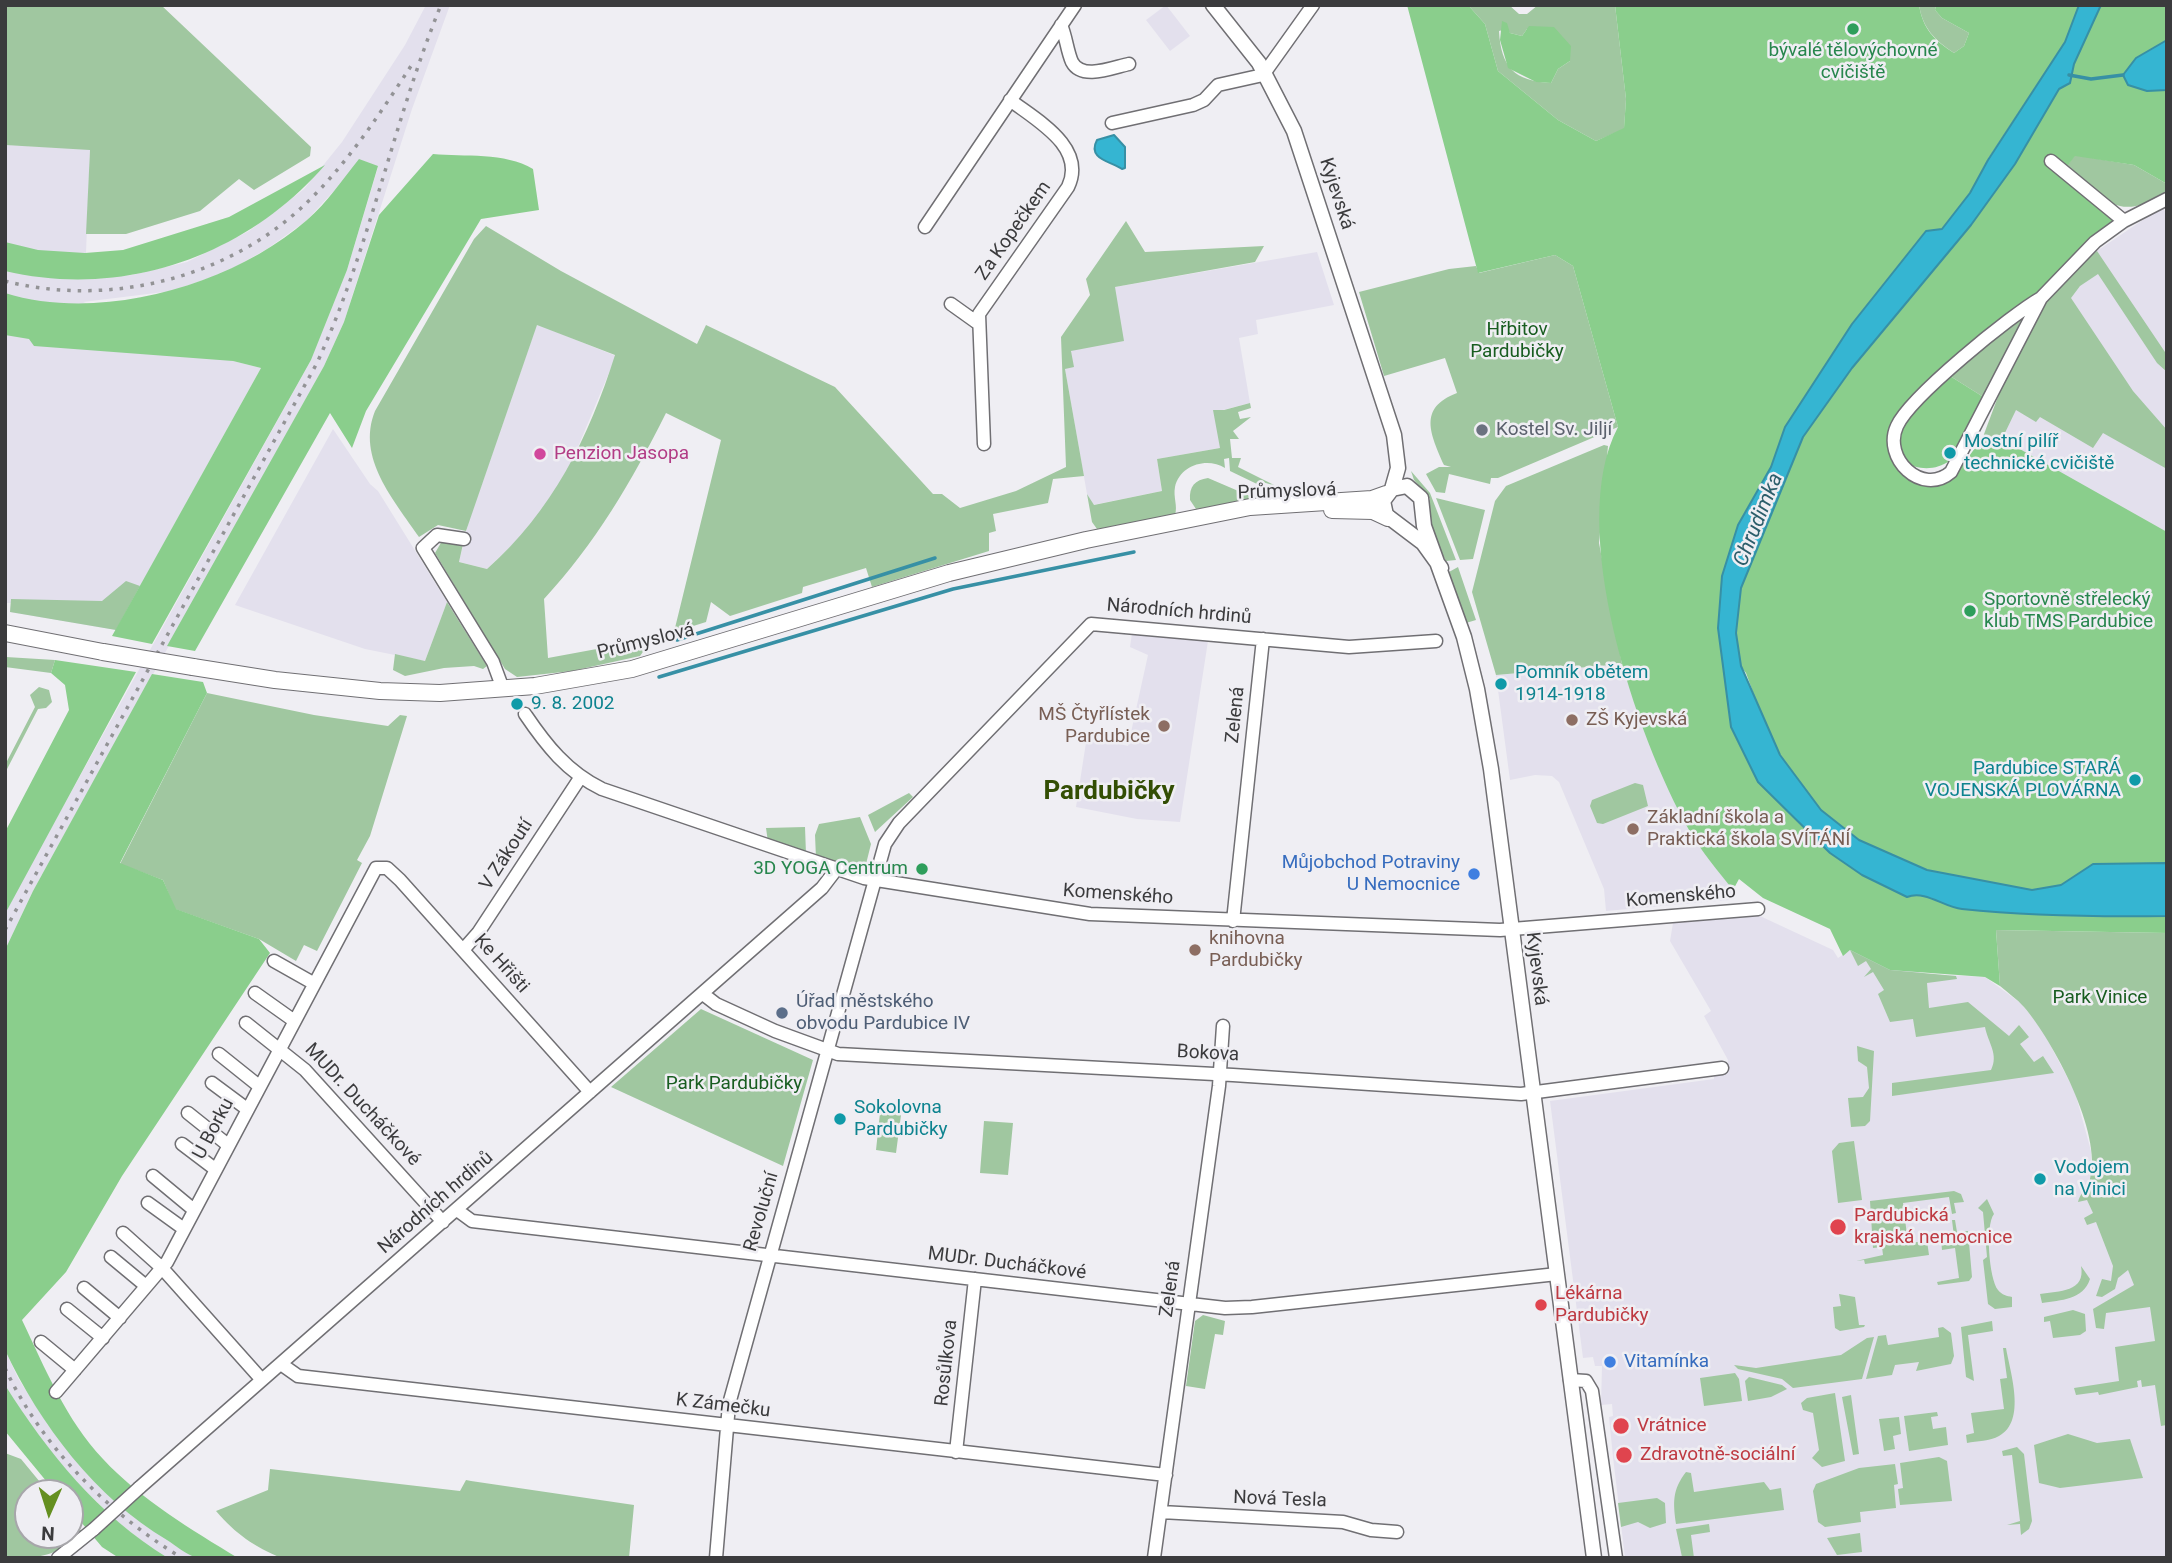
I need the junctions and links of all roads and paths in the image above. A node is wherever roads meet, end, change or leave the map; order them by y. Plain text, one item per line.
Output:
1 (1075, 5) edge
2 (1213, 5) edge
3 (1313, 5) edge
4 (1061, 25) junction
5 (1129, 64) dead end
6 (1265, 74) junction
7 (1010, 100) junction
8 (1112, 123) dead end
9 (2052, 161) dead end
10 (2167, 199) edge
11 (2124, 222) junction
12 (925, 227) dead end
13 (2041, 298) junction
14 (951, 304) dead end
15 (979, 324) junction
16 (1387, 412) junction
17 (984, 444) dead end
18 (1389, 491) junction
19 (1417, 492) junction
20 (1422, 507) junction
21 (1186, 521) junction
22 (1392, 521) junction
23 (464, 538) dead end
24 (1441, 568) junction
25 (5, 633) edge
26 (1263, 639) junction
27 (1436, 641) dead end
28 (5, 643) edge
29 (103, 652) junction
30 (503, 690) junction
31 (525, 714) dead end
32 (580, 778) junction
33 (380, 866) joint
34 (835, 871) junction
35 (875, 881) junction
36 (1758, 909) dead end
37 (1233, 921) junction
38 (1512, 930) junction
39 (463, 950) junction
40 (274, 961) dead end
41 (313, 984) junction
42 (255, 993) dead end
43 (703, 994) junction
44 (293, 1020) junction
45 (246, 1023) dead end
46 (1223, 1026) dead end
47 (278, 1049) junction
48 (827, 1053) junction
49 (219, 1054) dead end
50 (1722, 1068) dead end
51 (1219, 1074) junction
52 (212, 1083) dead end
53 (259, 1086) junction
54 (590, 1092) junction
55 (1533, 1093) junction
56 (247, 1109) junction
57 (188, 1113) dead end
58 (182, 1144) dead end
59 (228, 1145) junction
60 (215, 1169) junction
61 (153, 1177) dead end
62 (148, 1203) dead end
63 (194, 1210) junction
64 (457, 1210) junction
65 (443, 1222) junction
66 (184, 1229) junction
67 (123, 1233) dead end
68 (770, 1255) junction
69 (111, 1257) dead end
70 (162, 1268) junction
71 (1557, 1274) junction
72 (975, 1279) junction
73 (146, 1286) junction
74 (84, 1287) dead end
75 (1189, 1304) junction
76 (67, 1309) dead end
77 (120, 1318) junction
78 (103, 1338) junction
79 (41, 1342) dead end
80 (281, 1364) junction
81 (75, 1370) junction
82 (262, 1380) junction
83 (1570, 1380) junction
84 (56, 1392) dead end
85 (1595, 1412) junction
86 (1573, 1415) junction
87 (726, 1425) junction
88 (956, 1452) junction
89 (1166, 1475) junction
90 (1161, 1512) junction
91 (1397, 1532) dead end
92 (58, 1558) edge
93 (716, 1558) edge
94 (1154, 1558) edge
95 (1594, 1558) edge
96 (1616, 1558) edge

1 - 4 street
2 - 6 street, Kyjevská
3 - 6 street
4 - 5 street
4 - 7 street
6 - 8 street
6 - 16 street, Kyjevská
7 - 12 street
7 - 15 street, Za Kopečkem
9 - 11 street
10 - 11 street
11 - 13 street
13 - 13 street
14 - 15 street
15 - 17 street, Za Kopečkem
16 - 18 street, Kyjevská
16 - 19 street, Kyjevská
18 - 19 street
18 - 21 main road, Průmyslová
18 - 22 street
19 - 20 street
20 - 22 street
20 - 24 street, Kyjevská
21 - 22 main road, Průmyslová
21 - 30 main road, Průmyslová
22 - 24 street, Kyjevská
23 - 30 street
24 - 38 street, Kyjevská
25 - 29 main road, Průmyslová
26 - 27 street, Národních hrdinů
26 - 35 street, Národních hrdinů
26 - 37 street, Zelená
28 - 29 main road, Průmyslová
29 - 30 main road, Průmyslová, bridge
31 - 32 street, Komenského
32 - 34 street, Komenského
32 - 39 street, V Zákoutí
33 - 39 street, Ke Hřišti
33 - 41 street, U Borku
34 - 35 street, Komenského
34 - 43 street, Národních hrdinů
35 - 37 street, Komenského
35 - 48 street, Revoluční
36 - 38 street, Komenského
37 - 38 street, Komenského
38 - 55 street, Kyjevská
39 - 54 street, Ke Hřišti
40 - 41 street
41 - 44 street, U Borku
42 - 44 street
43 - 48 street, Bokova
43 - 54 street, Národních hrdinů
44 - 47 street, U Borku
45 - 47 street, MUDr. Ducháčkové
46 - 51 street, Zelená
47 - 53 street, U Borku
47 - 65 street, MUDr. Ducháčkové
48 - 51 street, Bokova
48 - 68 street, Revoluční
49 - 53 street
50 - 55 street, Bokova
51 - 55 street, Bokova
51 - 75 street, Zelená
52 - 56 street
53 - 56 street, U Borku
54 - 64 street, Národních hrdinů
55 - 71 street, Kyjevská
56 - 59 street, U Borku
57 - 59 street
58 - 60 street
59 - 60 street, U Borku
60 - 63 street, U Borku
61 - 63 street
62 - 66 street
63 - 66 street, U Borku
64 - 65 street, Národních hrdinů
64 - 68 street, MUDr. Ducháčkové
65 - 80 street, Národních hrdinů
66 - 70 street, U Borku
67 - 70 street
68 - 72 street, MUDr. Ducháčkové
68 - 87 street, Revoluční
69 - 73 street
70 - 73 street, U Borku
70 - 82 street
71 - 75 street, MUDr. Ducháčkové
71 - 83 street, Kyjevská
72 - 75 street, MUDr. Ducháčkové
72 - 88 street, Rosůlkova
73 - 77 street, U Borku
74 - 77 street
75 - 89 street, Zelená
76 - 78 street
77 - 78 street, U Borku
78 - 81 street, U Borku
79 - 81 street
80 - 82 street, Národních hrdinů
80 - 87 street, K Zámečku
81 - 84 street, U Borku
82 - 92 street, Národních hrdinů, bridge
83 - 85 street
83 - 86 street, Kyjevská
85 - 86 street
85 - 96 street
86 - 95 street, Kyjevská
87 - 88 street, K Zámečku
87 - 93 street, Revoluční
88 - 89 street, K Zámečku
89 - 90 street, Zelená
90 - 91 street, Nová Tesla
90 - 94 street, Zelená

